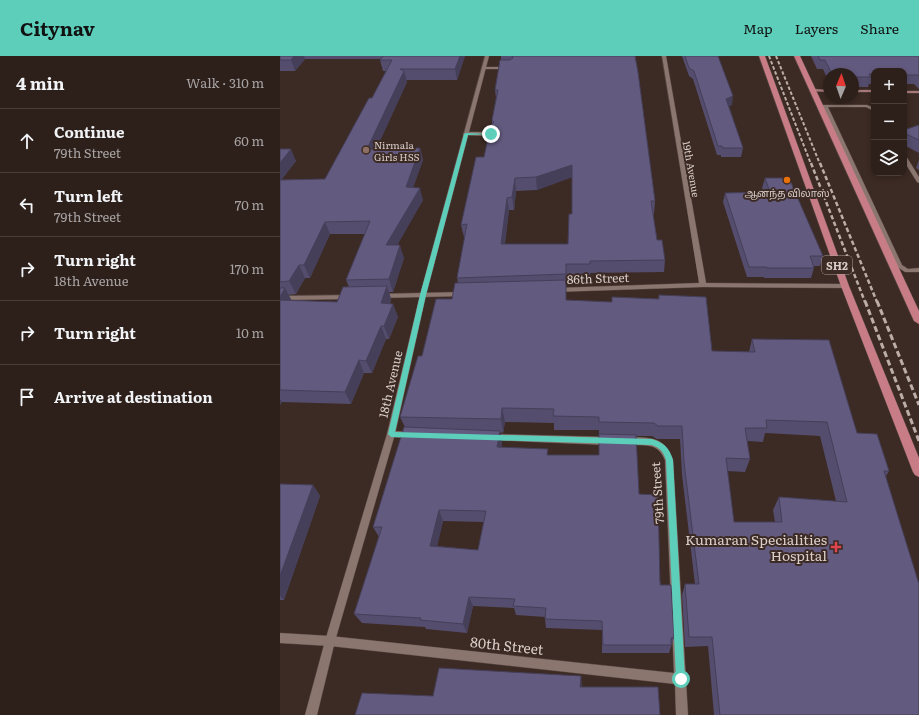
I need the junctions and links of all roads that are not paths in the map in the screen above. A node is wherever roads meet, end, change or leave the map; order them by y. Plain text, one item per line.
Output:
1 (487, 56) edge
2 (664, 56) edge
3 (762, 56) edge
4 (797, 56) edge
5 (484, 68) junction
6 (511, 68) edge
7 (813, 90) junction
8 (823, 90) edge
9 (859, 91) edge
10 (871, 91) edge
11 (907, 92) edge
12 (919, 92) edge
13 (871, 108) edge
14 (832, 124) junction
15 (466, 134) junction
16 (491, 134) edge
17 (907, 162) edge
18 (919, 181) edge
19 (883, 236) junction
20 (919, 270) edge
21 (703, 285) junction
22 (845, 286) junction
23 (548, 291) edge
24 (470, 293) edge
25 (423, 295) junction
26 (360, 296) edge
27 (375, 296) edge
28 (280, 298) edge
29 (919, 321) edge
30 (391, 434) junction
31 (423, 435) edge
32 (486, 437) edge
33 (919, 472) edge
34 (280, 638) edge
35 (330, 641) junction
36 (681, 679) junction
37 (311, 715) edge
38 (682, 715) edge

1 - 5 street, 18th Avenue
2 - 21 street, 19th Avenue
3 - 22 main road, SH2
4 - 7 main road
5 - 6 street
5 - 15 street, 18th Avenue
7 - 8 main road
7 - 14 main road
9 - 10 main road
11 - 12 main road
13 - 14 street
14 - 19 main road
15 - 16 street
15 - 25 street, 18th Avenue
17 - 18 street
19 - 20 street
19 - 29 main road
21 - 22 street, 86th Street
21 - 23 street, 86th Street
22 - 33 main road, SH2
24 - 25 street
25 - 27 street
25 - 30 street, 18th Avenue
26 - 28 street
30 - 31 street
30 - 35 street, 18th Avenue
32 - 36 street, 79th Street
34 - 35 street, 80th Street
35 - 36 street, 80th Street
35 - 37 street, 18th Avenue
36 - 38 street, 79th Street

